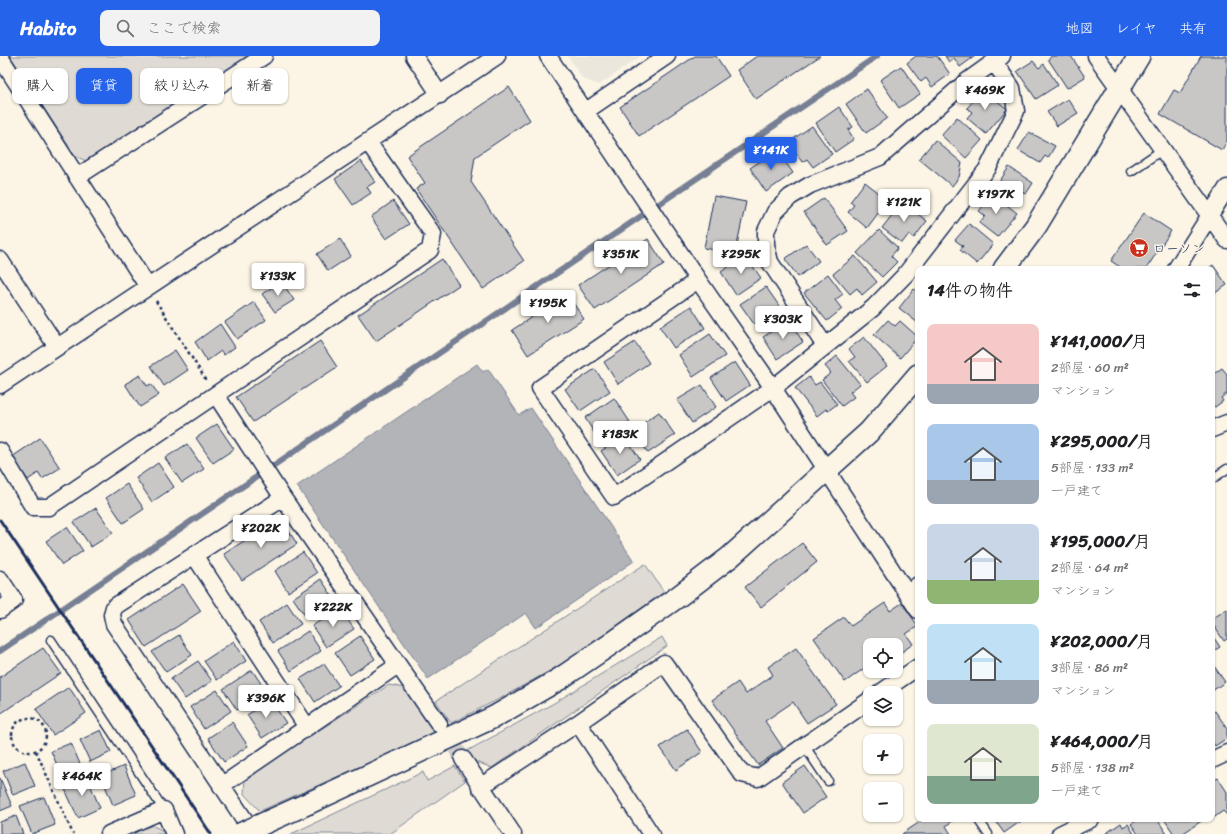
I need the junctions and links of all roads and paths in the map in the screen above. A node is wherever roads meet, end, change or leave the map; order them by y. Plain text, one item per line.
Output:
1 (264, 56) edge
2 (414, 56) edge
3 (497, 56) edge
4 (548, 56) edge
5 (667, 56) edge
6 (1096, 56) edge
7 (1139, 56) edge
8 (0, 57) edge
9 (998, 59) edge
10 (1119, 89) junction
11 (440, 94) junction
12 (586, 111) junction
13 (368, 142) junction
14 (1162, 150) junction
15 (1131, 171) dead end
16 (77, 177) junction
17 (1227, 188) edge
18 (1211, 216) junction
19 (1227, 240) edge
20 (0, 260) edge
21 (1006, 266) edge
22 (1178, 266) edge
23 (698, 280) junction
24 (148, 287) junction
25 (825, 346) junction
26 (57, 347) junction
27 (915, 378) edge
28 (0, 385) edge
29 (773, 388) junction
30 (216, 395) junction
31 (1227, 423) edge
32 (1215, 428) edge
33 (0, 451) edge
34 (1227, 469) edge
35 (826, 471) junction
36 (1215, 477) edge
37 (283, 498) junction
38 (194, 555) junction
39 (0, 579) edge
40 (913, 590) edge
41 (0, 610) edge
42 (51, 640) dead end
43 (398, 665) junction
44 (915, 669) edge
45 (890, 686) edge
46 (863, 705) edge
47 (578, 723) junction
48 (439, 724) tunnel mouth
49 (307, 727) junction
50 (804, 745) junction
51 (36, 751) junction
52 (1227, 753) edge
53 (463, 759) tunnel mouth
54 (1215, 759) edge
55 (828, 781) dead end
56 (221, 786) junction
57 (480, 787) junction
58 (164, 810) junction
59 (980, 822) edge
60 (1083, 822) edge
61 (1065, 829) edge
62 (73, 834) edge
63 (109, 834) edge
64 (174, 834) edge
65 (240, 834) edge
66 (254, 834) edge
67 (513, 834) edge
68 (650, 834) edge
69 (988, 834) edge

1 - 16 street
2 - 11 street
3 - 11 street
4 - 12 street
5 - 12 street
6 - 10 street
7 - 10 street
8 - 16 street
9 - 25 street
9 - 25 street
10 - 14 street
10 - 21 street
11 - 13 street
12 - 23 street
13 - 24 street
13 - 30 street
14 - 15 lane
14 - 18 street
16 - 24 street
17 - 18 street
18 - 19 street
18 - 22 street
20 - 26 street
23 - 29 street
23 - 29 street
24 - 26 street
24 - 30 path
25 - 29 street
26 - 28 street
27 - 35 street
29 - 35 street
30 - 33 street
30 - 37 street
31 - 32 street
34 - 36 lane
35 - 40 street
35 - 65 street, bridge
37 - 38 street
37 - 43 street
38 - 49 street
38 - 56 street
39 - 41 street
42 - 58 lane
43 - 48 street
43 - 49 street
44 - 45 street
46 - 50 street
47 - 50 street
47 - 57 street
47 - 68 street
49 - 56 street
50 - 55 lane
51 - 51 path
51 - 62 path
52 - 54 street
53 - 57 street
56 - 66 street
57 - 67 street
58 - 63 street
58 - 64 street
59 - 69 lane
60 - 61 street

